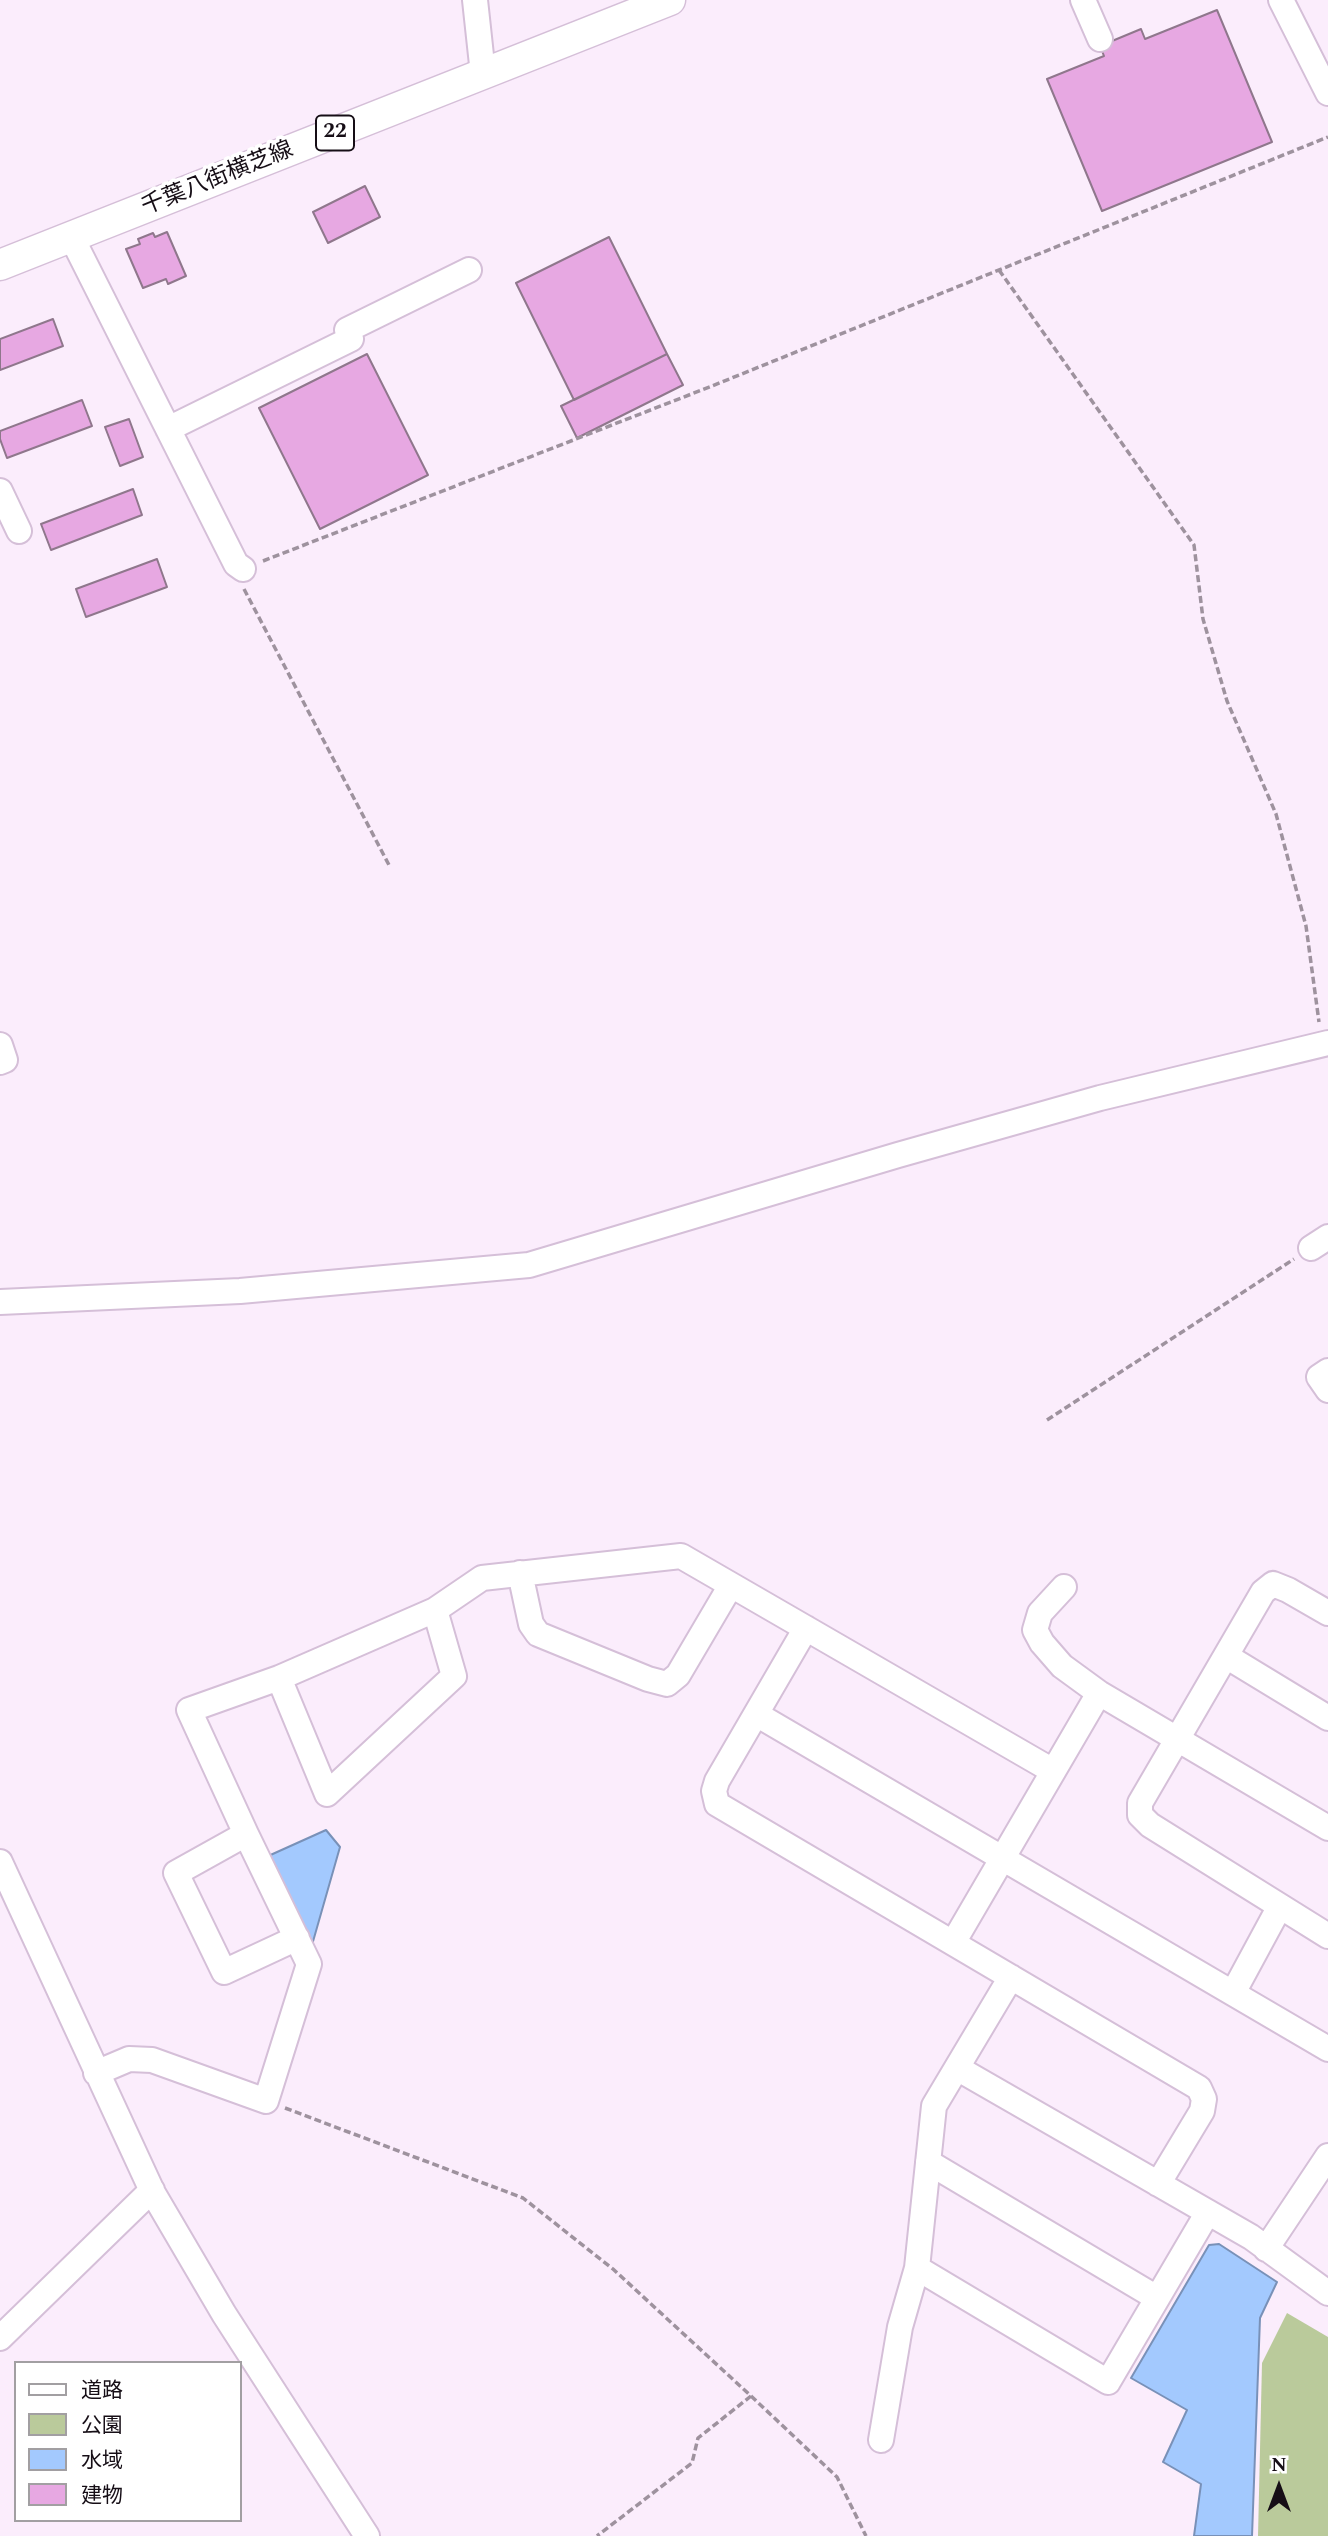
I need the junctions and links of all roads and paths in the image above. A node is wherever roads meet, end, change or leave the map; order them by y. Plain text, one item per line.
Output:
1 (475, 0) edge
2 (670, 0) edge
3 (1083, 0) edge
4 (1281, 0) edge
5 (1100, 39) dead end
6 (483, 74) junction
7 (1328, 93) edge
8 (1328, 137) edge
9 (72, 238) junction
10 (0, 265) edge
11 (469, 270) dead end
12 (999, 270) junction
13 (168, 429) junction
14 (0, 491) edge
15 (19, 531) dead end
16 (243, 569) junction
17 (389, 865) dead end
18 (1325, 1044) edge
19 (0, 1045) edge
20 (0, 1062) edge
21 (1319, 1243) edge
22 (0, 1302) edge
23 (1328, 1371) edge
24 (1328, 1390) edge
25 (1047, 1420) dead end
26 (520, 1573) junction
27 (732, 1585) junction
28 (1064, 1587) dead end
29 (435, 1610) junction
30 (1328, 1613) edge
31 (806, 1628) junction
32 (1226, 1656) junction
33 (279, 1678) junction
34 (1100, 1693) junction
35 (756, 1714) junction
36 (1328, 1718) edge
37 (1177, 1739) junction
38 (1053, 1771) junction
39 (1328, 1828) edge
40 (246, 1834) junction
41 (1002, 1858) junction
42 (0, 1862) edge
43 (1280, 1906) junction
44 (1328, 1936) edge
45 (297, 1938) junction
46 (953, 1943) junction
47 (1011, 1978) junction
48 (1233, 1993) junction
49 (1328, 2049) edge
50 (957, 2068) junction
51 (96, 2073) junction
52 (266, 2101) junction
53 (928, 2162) junction
54 (1325, 2167) edge
55 (1158, 2184) junction
56 (152, 2190) junction
57 (1208, 2212) junction
58 (1266, 2249) junction
59 (917, 2269) junction
60 (1328, 2293) edge
61 (1157, 2298) junction
62 (0, 2338) edge
63 (751, 2396) junction
64 (881, 2440) dead end
65 (366, 2536) edge
66 (597, 2536) edge
67 (866, 2536) edge

1 - 6 street
2 - 6 main road, 千葉八街横芝線 / 22
3 - 5 street
4 - 7 street
6 - 9 main road, 千葉八街横芝線 / 22
8 - 12 path
9 - 10 main road, 千葉八街横芝線 / 22
9 - 13 street
11 - 13 street
12 - 16 path
12 - 18 path
13 - 16 street
14 - 15 street
16 - 17 path
18 - 22 street
19 - 20 street
21 - 25 path
23 - 24 street
26 - 27 street
26 - 27 street
26 - 29 street
27 - 31 street
28 - 34 street
29 - 33 street
29 - 33 street
30 - 32 street
31 - 35 street
31 - 38 street
32 - 36 street
32 - 37 street
33 - 40 street
34 - 37 street
34 - 38 street
35 - 41 street
35 - 46 street
37 - 39 street
37 - 43 street
38 - 41 street
40 - 45 street
40 - 45 street
41 - 46 street
41 - 48 street
42 - 51 street
43 - 44 street
43 - 48 street
45 - 52 street
46 - 47 street
47 - 50 street
47 - 55 street
48 - 49 street
50 - 53 street
50 - 55 street
51 - 52 street
51 - 56 street
52 - 63 path
53 - 59 street
53 - 61 street
54 - 58 street
55 - 57 street
56 - 62 street
56 - 65 street
57 - 58 street
57 - 61 street
58 - 60 street
59 - 61 street
59 - 64 street
63 - 66 path
63 - 67 path

